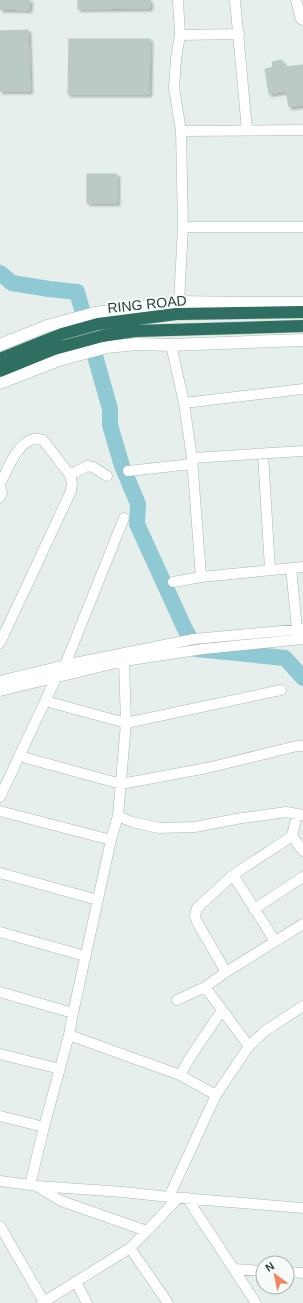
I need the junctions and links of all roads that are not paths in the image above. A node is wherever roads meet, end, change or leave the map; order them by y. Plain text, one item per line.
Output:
1 (178, 0) edge
2 (235, 0) edge
3 (296, 0) edge
4 (303, 20) edge
5 (239, 34) junction
6 (180, 35) junction
7 (247, 130) junction
8 (303, 130) edge
9 (181, 131) junction
10 (303, 226) edge
11 (183, 227) junction
12 (179, 302) junction
13 (303, 303) edge
14 (303, 312) edge
15 (303, 326) edge
16 (100, 330) junction
17 (64, 340) junction
18 (303, 340) edge
19 (0, 345) edge
20 (171, 345) junction
21 (0, 359) edge
22 (0, 371) edge
23 (0, 383) edge
24 (303, 389) edge
25 (184, 403) junction
26 (303, 451) edge
27 (264, 454) junction
28 (192, 461) junction
29 (128, 471) dead end
30 (70, 475) junction
31 (107, 476) dead end
32 (0, 486) edge
33 (0, 497) edge
34 (124, 518) dead end
35 (303, 567) edge
36 (291, 568) junction
37 (270, 569) junction
38 (202, 577) junction
39 (172, 582) dead end
40 (300, 629) edge
41 (303, 639) edge
42 (0, 643) edge
43 (124, 661) junction
44 (65, 665) junction
45 (67, 675) junction
46 (56, 678) junction
47 (0, 681) edge
48 (281, 690) dead end
49 (0, 692) edge
50 (45, 701) junction
51 (126, 724) junction
52 (303, 746) edge
53 (19, 756) junction
54 (121, 784) junction
55 (0, 798) edge
56 (0, 811) edge
57 (300, 814) edge
58 (118, 816) junction
59 (292, 836) junction
60 (111, 840) junction
61 (303, 851) edge
62 (0, 872) edge
63 (233, 875) junction
64 (303, 877) edge
65 (98, 900) junction
66 (254, 909) junction
67 (303, 924) edge
68 (0, 932) edge
69 (275, 941) junction
70 (85, 956) junction
71 (226, 972) junction
72 (205, 987) junction
73 (0, 992) edge
74 (177, 1000) dead end
75 (303, 1006) edge
76 (222, 1010) junction
77 (73, 1013) junction
78 (69, 1035) junction
79 (249, 1046) junction
80 (0, 1054) edge
81 (60, 1070) junction
82 (180, 1075) junction
83 (216, 1094) junction
84 (0, 1116) edge
85 (44, 1127) junction
86 (0, 1181) edge
87 (34, 1186) junction
88 (178, 1198) junction
89 (303, 1208) edge
90 (0, 1226) edge
91 (147, 1231) junction
92 (130, 1248) junction
93 (234, 1269) junction
94 (255, 1270) edge
95 (76, 1282) junction
96 (43, 1302) edge
97 (87, 1303) edge
98 (168, 1303) edge
99 (256, 1303) edge

1 - 6 street
2 - 5 street
3 - 4 street
5 - 6 street
5 - 7 street
6 - 9 street
7 - 8 street
7 - 9 street
9 - 11 street
10 - 11 street
11 - 12 street
12 - 13 street
12 - 16 street
14 - 16 highway, RING ROAD
15 - 16 highway, RING ROAD
16 - 17 highway, RING ROAD
16 - 17 street
16 - 20 street
17 - 19 street
17 - 21 highway, RING ROAD
17 - 22 highway, RING ROAD
17 - 23 street
18 - 20 street
20 - 25 street
24 - 25 street
25 - 28 street
26 - 27 street
27 - 28 street
27 - 37 street
28 - 29 street
28 - 38 street
30 - 31 street
30 - 32 street
30 - 42 street
32 - 33 street
34 - 44 street
35 - 36 street
36 - 37 street
36 - 40 street
37 - 38 street
38 - 39 street
40 - 44 street
41 - 43 street
43 - 45 street
43 - 51 street
44 - 45 street
44 - 47 street
45 - 46 street
46 - 49 street
46 - 50 street
48 - 51 street
50 - 51 street
50 - 53 street
51 - 54 street
52 - 54 street
53 - 54 street
53 - 55 street
54 - 58 street
56 - 60 street
57 - 58 street
57 - 59 street
58 - 60 street
59 - 61 street
59 - 63 street
60 - 65 street
62 - 65 street
63 - 66 street
63 - 71 street
64 - 66 street
65 - 70 street
66 - 69 street
67 - 69 street
68 - 70 street
69 - 71 street
70 - 77 street
71 - 72 street
72 - 74 street
72 - 76 street
73 - 77 street
75 - 79 street
76 - 79 street
76 - 82 street
77 - 78 street
78 - 81 street
78 - 82 street
79 - 83 street
80 - 81 street
81 - 85 street
82 - 83 street
83 - 88 street
84 - 85 street
85 - 87 street
86 - 87 street
87 - 88 street
87 - 91 street
88 - 89 street
88 - 91 street
88 - 93 street
90 - 96 street
91 - 92 street
92 - 95 street
92 - 98 street
93 - 94 street
93 - 99 street
95 - 96 street
95 - 97 street

